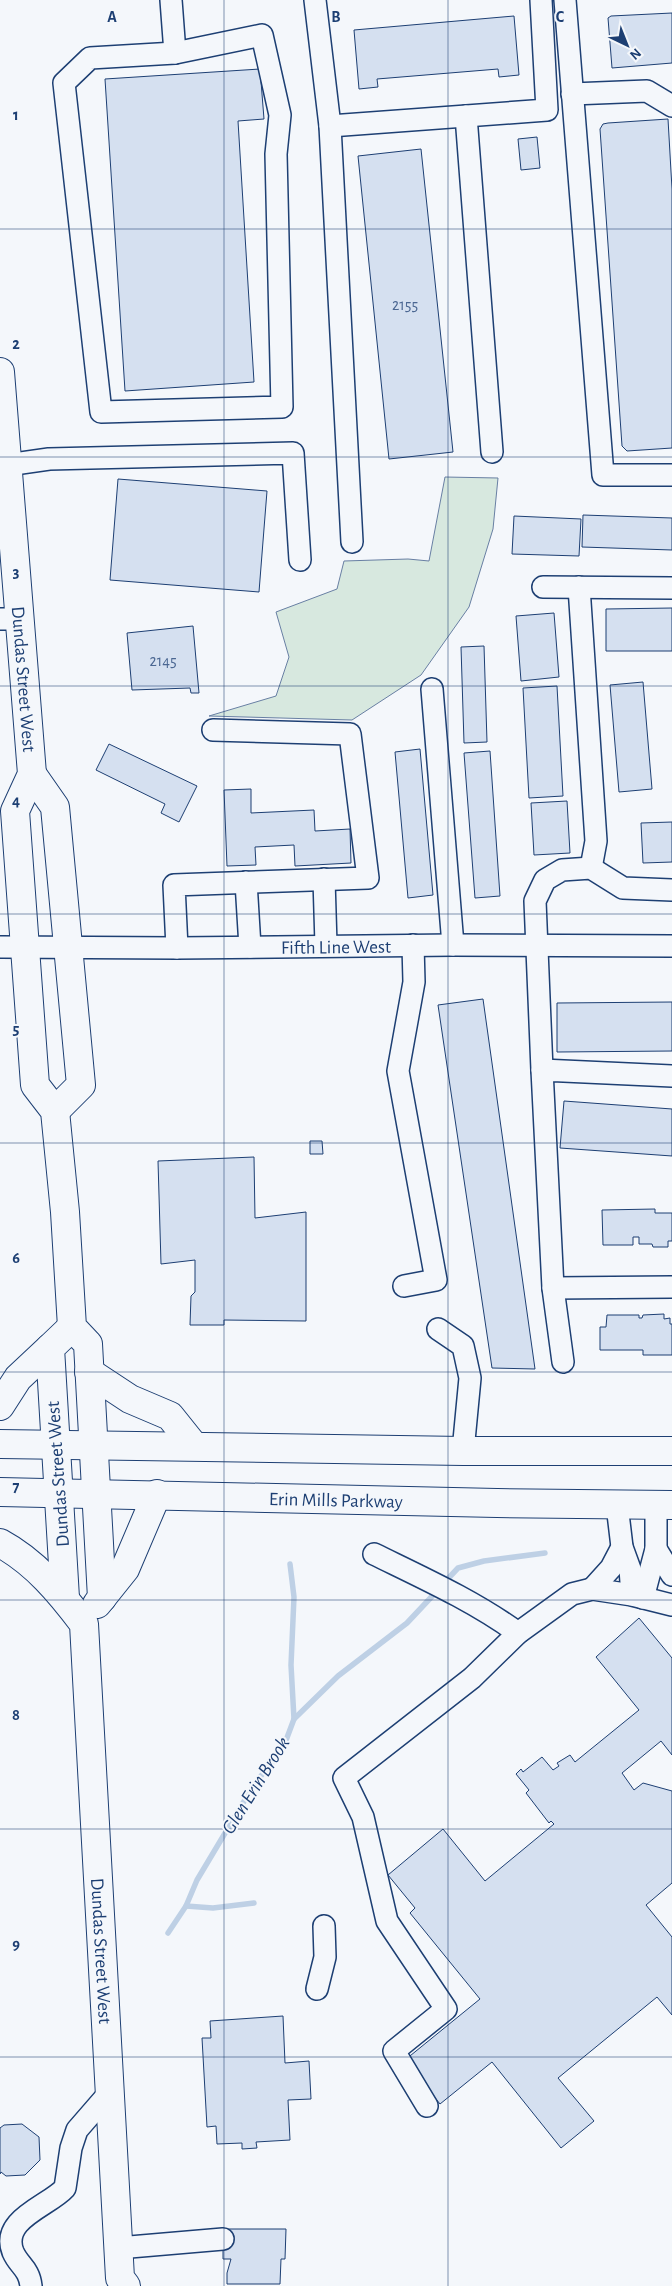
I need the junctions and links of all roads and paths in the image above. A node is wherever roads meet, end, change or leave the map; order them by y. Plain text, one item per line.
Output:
1 (171, 0) edge
2 (315, 0) edge
3 (541, 0) edge
4 (565, 0) edge
5 (175, 53) junction
6 (572, 94) junction
7 (672, 106) edge
8 (466, 116) junction
9 (330, 126) junction
10 (0, 372) edge
11 (492, 452) dead end
12 (7, 465) junction
13 (672, 474) edge
14 (352, 542) dead end
15 (300, 560) dead end
16 (543, 587) dead end
17 (579, 587) junction
18 (672, 588) edge
19 (10, 619) edge
20 (432, 689) dead end
21 (213, 730) dead end
22 (32, 774) junction
23 (591, 868) junction
24 (324, 879) junction
25 (246, 882) junction
26 (672, 890) edge
27 (326, 945) junction
28 (412, 945) junction
29 (453, 945) junction
30 (536, 946) junction
31 (672, 946) edge
32 (250, 947) junction
33 (13, 948) edge
34 (69, 948) junction
35 (177, 948) junction
36 (542, 1070) junction
37 (672, 1076) edge
38 (55, 1111) junction
39 (404, 1286) dead end
40 (672, 1287) edge
41 (554, 1288) junction
42 (72, 1327) junction
43 (438, 1329) dead end
44 (50, 1348) junction
45 (563, 1362) dead end
46 (90, 1372) junction
47 (0, 1406) edge
48 (0, 1444) edge
49 (55, 1446) junction
50 (93, 1446) junction
51 (194, 1446) junction
52 (463, 1451) junction
53 (672, 1451) edge
54 (0, 1492) edge
55 (59, 1492) junction
56 (96, 1493) junction
57 (158, 1494) junction
58 (617, 1505) junction
59 (664, 1505) edge
60 (0, 1543) edge
61 (622, 1547) junction
62 (656, 1549) junction
63 (374, 1554) dead end
64 (672, 1575) edge
65 (592, 1588) junction
66 (637, 1596) junction
67 (65, 1598) junction
68 (102, 1598) junction
69 (672, 1605) edge
70 (84, 1624) junction
71 (518, 1633) junction
72 (324, 1926) dead end
73 (317, 1989) dead end
74 (110, 2092) junction
75 (427, 2106) dead end
76 (223, 2239) dead end
77 (118, 2248) junction
78 (120, 2283) edge
79 (31, 2286) edge

1 - 5 street
2 - 9 street
3 - 8 street
4 - 6 street
5 - 5 street
6 - 7 street
6 - 13 street
8 - 9 street
8 - 11 street
9 - 14 street
10 - 12 main road, Dundas Street West
12 - 15 street
12 - 19 main road, Dundas Street West
16 - 17 street
17 - 18 street
17 - 23 street
19 - 22 main road, Dundas Street West
20 - 29 street
21 - 24 street
22 - 33 main road, Dundas Street West
22 - 34 main road, Dundas Street West
23 - 26 street
23 - 30 street
24 - 25 street
24 - 27 street
25 - 32 street
25 - 35 street
27 - 28 street, Fifth Line West
27 - 32 street, Fifth Line West
28 - 29 street, Fifth Line West
28 - 39 street
29 - 30 street, Fifth Line West
30 - 31 street, Fifth Line West
30 - 36 street
32 - 35 street, Fifth Line West
33 - 34 street, Fifth Line West
33 - 38 main road, Dundas Street West
34 - 35 street, Fifth Line West
34 - 38 main road, Dundas Street West
36 - 37 street
36 - 41 street
38 - 42 main road
40 - 41 street
41 - 45 street
42 - 44 main road
42 - 46 main road, Dundas Street West
43 - 52 street
44 - 47 main road
44 - 49 main road, Dundas Street West
46 - 50 main road, Dundas Street West
46 - 51 main road
48 - 49 main road
49 - 50 main road
49 - 55 main road, Dundas Street West
50 - 51 main road
50 - 56 main road, Dundas Street West
51 - 52 main road
52 - 53 main road
54 - 55 main road, Erin Mills Parkway
55 - 56 main road, Erin Mills Parkway
55 - 67 main road, Dundas Street West
56 - 57 main road, Erin Mills Parkway
56 - 68 main road, Dundas Street West
57 - 58 main road, Erin Mills Parkway
57 - 68 main road
58 - 59 main road, Erin Mills Parkway
58 - 61 street
59 - 62 street
60 - 67 main road
61 - 65 street
61 - 66 street
62 - 64 street
62 - 66 street
63 - 71 street
65 - 66 street
65 - 71 street
66 - 69 street
67 - 70 main road
68 - 70 main road
70 - 74 main road, Dundas Street West
71 - 75 street
72 - 73 street
74 - 77 main road, Dundas Street West
74 - 79 street
76 - 77 street
77 - 78 main road, Dundas Street West

